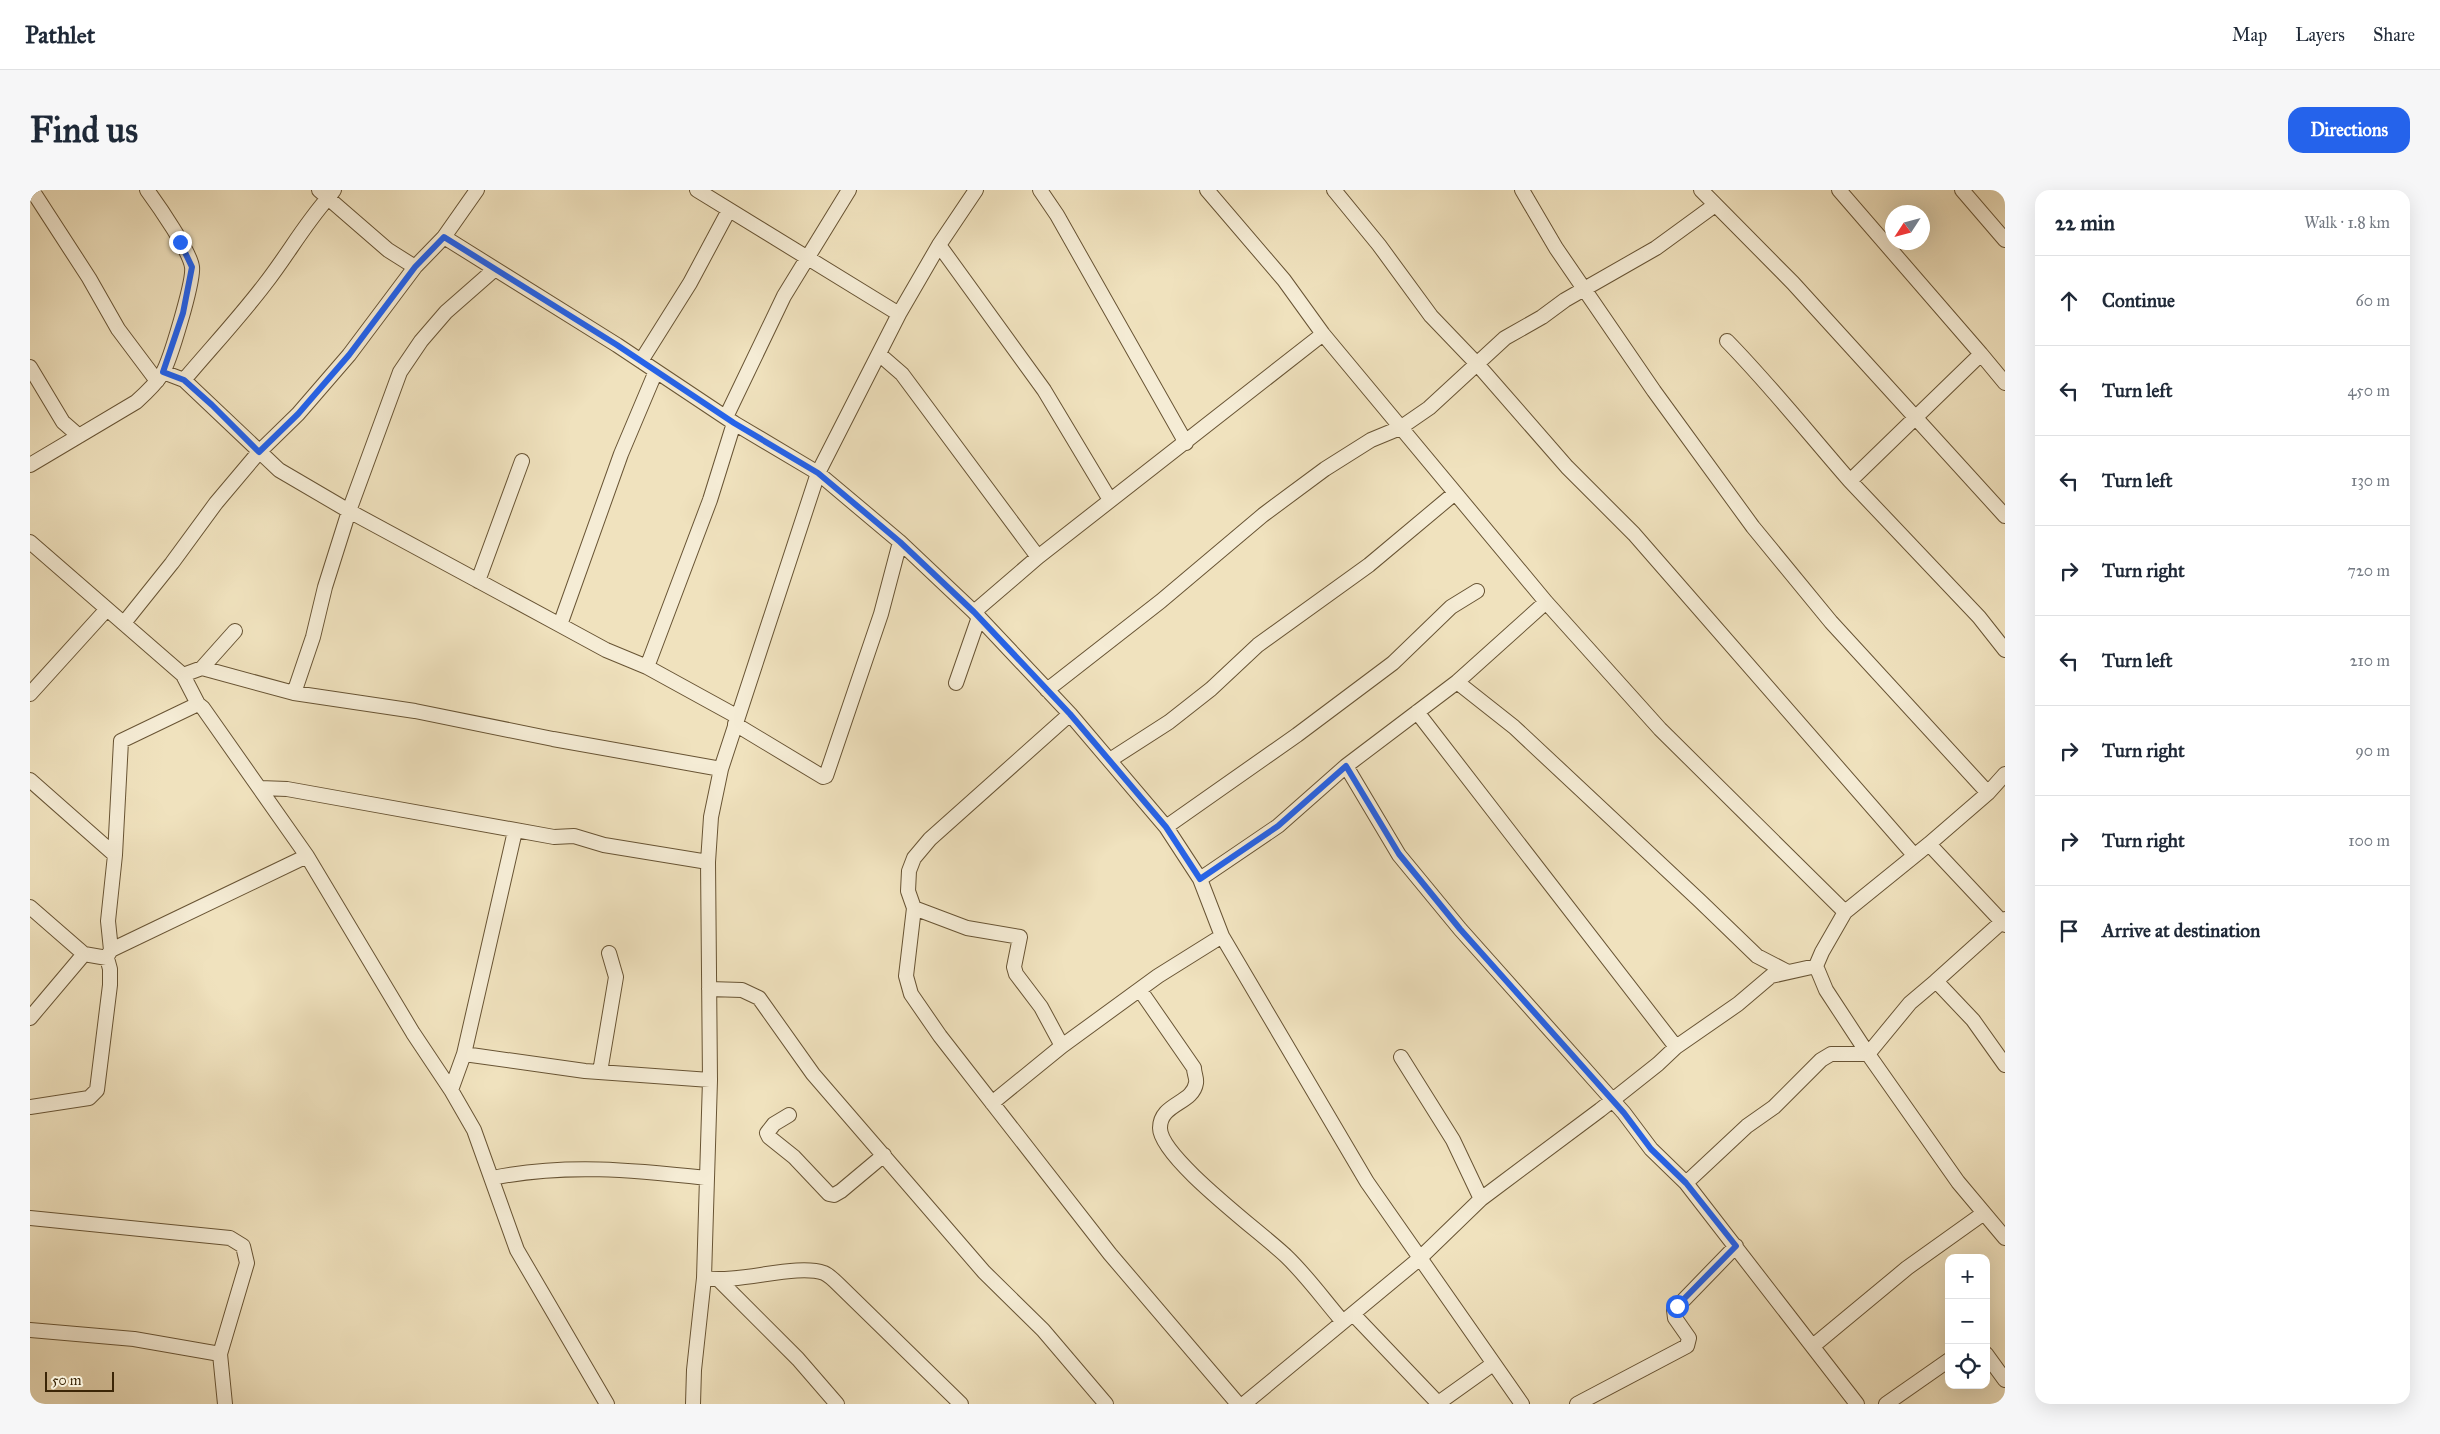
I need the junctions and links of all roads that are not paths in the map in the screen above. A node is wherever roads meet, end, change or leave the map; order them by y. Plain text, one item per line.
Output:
1 (32, 190) edge
2 (147, 190) edge
3 (477, 190) edge
4 (697, 190) edge
5 (849, 190) edge
6 (976, 190) edge
7 (1040, 190) edge
8 (1207, 190) edge
9 (1334, 190) edge
10 (1522, 190) edge
11 (1701, 190) edge
12 (1839, 190) edge
13 (1962, 190) edge
14 (327, 193) edge
15 (1715, 205) junction
16 (729, 210) junction
17 (444, 237) junction
18 (2005, 240) edge
19 (939, 245) junction
20 (808, 258) junction
21 (415, 267) junction
22 (495, 269) junction
23 (1585, 288) junction
24 (899, 314) junction
25 (1324, 334) junction
26 (1727, 341) dead end
27 (879, 354) junction
28 (1980, 354) junction
29 (642, 362) junction
30 (1478, 364) junction
31 (30, 367) edge
32 (656, 371) junction
33 (160, 377) junction
34 (184, 380) junction
35 (2005, 383) edge
36 (1916, 419) junction
37 (730, 420) junction
38 (1400, 428) junction
39 (79, 436) junction
40 (1186, 443) junction
41 (259, 452) junction
42 (522, 462) dead end
43 (30, 465) edge
44 (818, 473) junction
45 (1850, 481) junction
46 (1455, 493) junction
47 (1110, 500) junction
48 (349, 511) junction
49 (2005, 516) edge
50 (900, 542) junction
51 (33, 551) edge
52 (1038, 557) junction
53 (478, 581) junction
54 (1477, 590) dead end
55 (1546, 602) junction
56 (108, 609) junction
57 (977, 614) junction
58 (124, 623) junction
59 (560, 625) junction
60 (235, 631) dead end
61 (2005, 650) edge
62 (647, 667) junction
63 (202, 668) junction
64 (183, 675) junction
65 (956, 682) dead end
66 (1457, 682) junction
67 (1047, 690) junction
68 (294, 693) junction
69 (30, 694) edge
70 (198, 704) junction
71 (1417, 712) junction
72 (1070, 714) junction
73 (736, 720) junction
74 (1110, 760) junction
75 (1346, 766) junction
76 (721, 769) junction
77 (2005, 774) edge
78 (30, 780) edge
79 (260, 788) junction
80 (1988, 793) junction
81 (1166, 827) junction
82 (515, 831) junction
83 (1929, 844) junction
84 (115, 855) junction
85 (1914, 855) junction
86 (306, 856) junction
87 (708, 862) junction
88 (1200, 879) junction
89 (30, 907) edge
90 (914, 908) junction
91 (1844, 912) junction
92 (2004, 922) edge
93 (1222, 936) junction
94 (609, 953) dead end
95 (84, 954) junction
96 (109, 954) junction
97 (1816, 966) junction
98 (1786, 971) junction
99 (1936, 981) junction
100 (709, 989) junction
101 (1140, 990) junction
102 (30, 1018) edge
103 (1062, 1046) junction
104 (1676, 1047) junction
105 (464, 1054) junction
106 (1868, 1054) junction
107 (1401, 1057) dead end
108 (2005, 1064) edge
109 (600, 1072) junction
110 (710, 1080) junction
111 (451, 1090) junction
112 (1612, 1100) junction
113 (992, 1103) junction
114 (30, 1107) edge
115 (789, 1115) dead end
116 (884, 1155) junction
117 (492, 1178) junction
118 (707, 1178) junction
119 (1686, 1183) junction
120 (1481, 1199) junction
121 (1984, 1213) junction
122 (30, 1218) edge
123 (2005, 1238) edge
124 (1736, 1246) junction
125 (1419, 1259) junction
126 (704, 1278) junction
127 (720, 1281) junction
128 (1348, 1318) junction
129 (30, 1330) edge
130 (1813, 1346) junction
131 (220, 1354) junction
132 (1990, 1359) edge
133 (1945, 1363) edge
134 (1493, 1364) junction
135 (2005, 1380) edge
136 (225, 1404) edge
137 (607, 1404) edge
138 (693, 1404) edge
139 (837, 1404) edge
140 (961, 1404) edge
141 (1106, 1404) edge
142 (1238, 1404) edge
143 (1244, 1404) edge
144 (1437, 1404) edge
145 (1522, 1404) edge
146 (1577, 1404) edge
147 (1858, 1404) edge
148 (1886, 1404) edge

1 - 33 street
2 - 33 street
3 - 17 street
4 - 16 street
5 - 20 street
6 - 19 street
7 - 40 street
8 - 25 street
9 - 30 street
10 - 23 street
11 - 15 street
12 - 28 street
13 - 18 street
14 - 21 street
14 - 34 street
15 - 23 street
15 - 36 street
16 - 20 street
16 - 29 street
17 - 21 street
17 - 22 street
19 - 24 street
19 - 47 street
20 - 24 street
20 - 37 street
21 - 41 street
22 - 29 street
22 - 48 street
23 - 30 street
23 - 80 street
24 - 27 street
25 - 38 street
25 - 40 street
26 - 45 street
27 - 44 street
27 - 52 street
28 - 35 street
28 - 36 street
29 - 32 street
30 - 38 street
30 - 85 street
31 - 39 street
32 - 37 street
32 - 59 street
33 - 34 street
33 - 39 street
34 - 41 street
36 - 45 street
36 - 49 street
37 - 44 street
37 - 62 street
38 - 46 street
38 - 67 street
39 - 43 street
40 - 47 street
41 - 48 street
41 - 58 street
42 - 53 street
44 - 50 street
44 - 73 street
45 - 61 street
46 - 55 street
46 - 74 street
47 - 52 street
48 - 53 street
48 - 68 street
50 - 57 street
50 - 73 street
51 - 56 street
52 - 57 street
53 - 59 street
54 - 81 street
55 - 66 street
55 - 91 street
56 - 58 street
56 - 69 street
57 - 65 street
57 - 67 street
58 - 64 street
59 - 62 street
60 - 63 street
62 - 73 street
63 - 64 street
63 - 68 street
64 - 70 street
66 - 71 street
66 - 98 street
67 - 72 street
68 - 76 street
70 - 79 street
70 - 84 street
71 - 75 street
71 - 104 street
72 - 74 street
72 - 90 street
73 - 76 street
74 - 81 street
75 - 88 street
75 - 112 street
76 - 87 street
77 - 80 street
78 - 84 street
79 - 82 street
79 - 86 street
80 - 83 street
81 - 88 street
82 - 87 street
82 - 105 street
83 - 85 street
83 - 92 street
84 - 96 street
85 - 91 street
86 - 96 street
86 - 111 street
87 - 100 street
88 - 93 street
89 - 95 street
90 - 103 street
90 - 113 street
91 - 97 street
92 - 99 street
93 - 101 street
93 - 125 street
94 - 109 street
95 - 96 street
95 - 102 street
96 - 114 street
97 - 98 street
97 - 106 street
98 - 104 street
99 - 106 street
99 - 108 street
100 - 110 street
100 - 116 street
101 - 103 street
101 - 128 street
103 - 113 street
104 - 112 street
105 - 109 street
105 - 111 street
106 - 119 street
106 - 121 street
107 - 120 street
109 - 110 street
110 - 118 street
111 - 117 street
112 - 119 street
112 - 120 street
113 - 142 street
115 - 116 street
116 - 141 street
117 - 118 street
117 - 137 street
118 - 126 street
119 - 124 street
120 - 125 street
121 - 123 street
121 - 130 street
122 - 131 street
124 - 130 street
124 - 146 street
125 - 128 street
125 - 134 street
126 - 127 street
126 - 138 street
127 - 139 street
127 - 140 street
128 - 143 street
128 - 144 street
129 - 131 street
130 - 147 street
131 - 136 street
132 - 135 street
133 - 148 street
134 - 144 street
134 - 145 street

